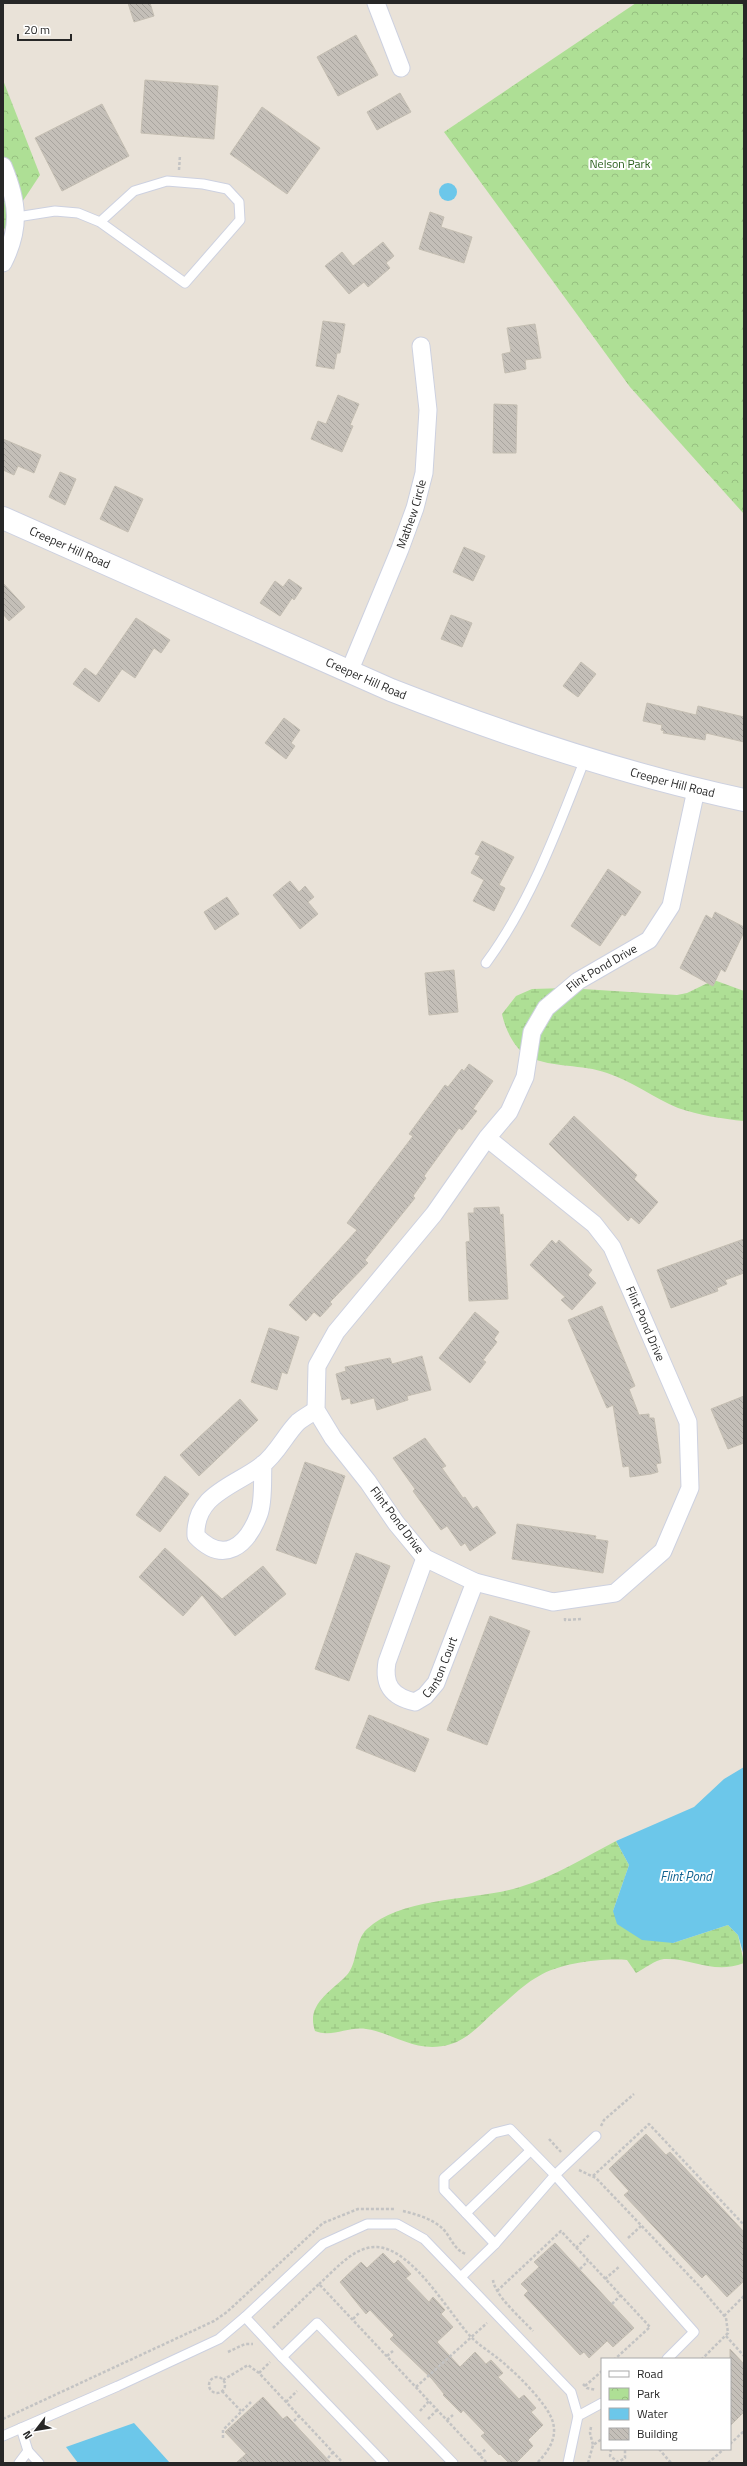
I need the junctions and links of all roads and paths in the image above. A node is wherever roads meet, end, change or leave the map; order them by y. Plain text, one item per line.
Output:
1 (376, 3) edge
2 (400, 68) dead end
3 (3, 166) edge
4 (17, 217) junction
5 (100, 222) junction
6 (3, 263) edge
7 (421, 346) dead end
8 (3, 518) edge
9 (349, 672) junction
10 (585, 759) junction
11 (696, 790) junction
12 (744, 800) edge
13 (486, 963) dead end
14 (487, 1138) junction
15 (316, 1410) junction
16 (263, 1464) junction
17 (425, 1558) junction
18 (475, 1582) junction
19 (634, 2094) dead end
20 (596, 2136) joint
21 (549, 2139) dead end
22 (530, 2151) junction
23 (562, 2152) dead end
24 (577, 2169) dead end
25 (555, 2175) junction
26 (593, 2176) junction
27 (466, 2213) junction
28 (744, 2225) edge
29 (598, 2226) junction
30 (496, 2244) junction
31 (576, 2248) junction
32 (628, 2259) junction
33 (588, 2261) junction
34 (580, 2269) dead end
35 (461, 2277) junction
36 (605, 2279) junction
37 (493, 2280) dead end
38 (319, 2284) junction
39 (497, 2291) junction
40 (621, 2295) junction
41 (744, 2296) edge
42 (612, 2304) dead end
43 (359, 2313) dead end
44 (724, 2316) junction
45 (245, 2317) junction
46 (353, 2319) junction
47 (214, 2321) dead end
48 (487, 2322) dead end
49 (270, 2330) dead end
50 (534, 2332) dead end
51 (726, 2336) junction
52 (471, 2337) junction
53 (255, 2344) dead end
54 (393, 2350) dead end
55 (228, 2352) dead end
56 (265, 2356) dead end
57 (387, 2356) junction
58 (744, 2356) edge
59 (282, 2357) junction
60 (616, 2358) edge
61 (668, 2358) edge
62 (703, 2358) edge
63 (601, 2372) edge
64 (259, 2373) junction
65 (223, 2380) junction
66 (581, 2382) dead end
67 (585, 2386) junction
68 (416, 2387) junction
69 (596, 2390) dead end
70 (222, 2391) junction
71 (251, 2402) dead end
72 (601, 2404) edge
73 (241, 2411) junction
74 (453, 2415) dead end
75 (299, 2416) junction
76 (578, 2416) junction
77 (3, 2419) edge
78 (447, 2420) junction
79 (294, 2421) dead end
80 (592, 2424) dead end
81 (21, 2428) junction
82 (744, 2431) edge
83 (3, 2436) edge
84 (224, 2438) dead end
85 (601, 2440) edge
86 (731, 2443) edge
87 (593, 2446) junction
88 (486, 2449) dead end
89 (611, 2450) edge
90 (625, 2450) edge
91 (660, 2450) edge
92 (723, 2450) edge
93 (28, 2451) junction
94 (334, 2452) junction
95 (479, 2455) junction
96 (328, 2458) dead end
97 (611, 2459) junction
98 (19, 2463) edge
99 (39, 2463) edge
100 (343, 2463) edge
101 (384, 2463) edge
102 (453, 2463) edge
103 (487, 2463) edge
104 (537, 2463) edge
105 (568, 2463) edge
106 (588, 2463) edge
107 (608, 2463) edge
108 (671, 2463) edge
109 (708, 2463) edge

1 - 2 street
3 - 4 street
4 - 5 lane
4 - 6 street
5 - 5 lane
7 - 9 street, Mathew Circle
8 - 9 street, Creeper Hill Road
9 - 10 street, Creeper Hill Road
10 - 11 street, Creeper Hill Road
10 - 13 lane
11 - 12 street, Creeper Hill Road
11 - 14 street, Flint Pond Drive
14 - 15 street, Flint Pond Drive
14 - 18 street, Flint Pond Drive
15 - 16 street
15 - 17 street, Flint Pond Drive
16 - 16 street
17 - 18 street, Flint Pond Drive
17 - 18 street, Canton Court
19 - 20 path
20 - 25 lane
21 - 23 path
22 - 25 lane
22 - 27 lane
22 - 27 lane
24 - 26 path
25 - 29 lane
25 - 30 lane
26 - 28 path
26 - 44 path
27 - 30 lane
29 - 31 path
29 - 32 lane
30 - 35 lane
31 - 33 path
31 - 39 path
32 - 36 path
32 - 61 lane
33 - 34 path
33 - 36 path
35 - 45 lane
35 - 76 lane
36 - 40 path
37 - 39 path
38 - 46 path
38 - 49 path
38 - 52 path
39 - 50 path
40 - 42 path
40 - 60 path
41 - 44 path
43 - 46 path
44 - 51 path
45 - 59 lane
45 - 81 lane
46 - 57 path
47 - 77 path
48 - 52 path
51 - 58 path
51 - 62 path
52 - 68 path
52 - 104 path
53 - 55 path
54 - 57 path
56 - 64 path
57 - 68 path
59 - 101 lane
59 - 102 lane
63 - 67 path
64 - 65 path
64 - 75 path
65 - 70 path
65 - 70 path
66 - 67 path
67 - 69 path
68 - 78 path
70 - 73 path
71 - 73 path
72 - 76 lane
73 - 84 path
74 - 78 path
75 - 79 path
75 - 94 path
76 - 105 lane
78 - 95 path
80 - 87 path
81 - 83 lane
81 - 93 lane
82 - 86 path
85 - 87 path
87 - 106 path
88 - 95 path
89 - 97 path
90 - 97 path
91 - 108 path
92 - 109 path
93 - 98 lane
93 - 99 lane
94 - 96 path
94 - 100 path
95 - 103 path
97 - 107 path

